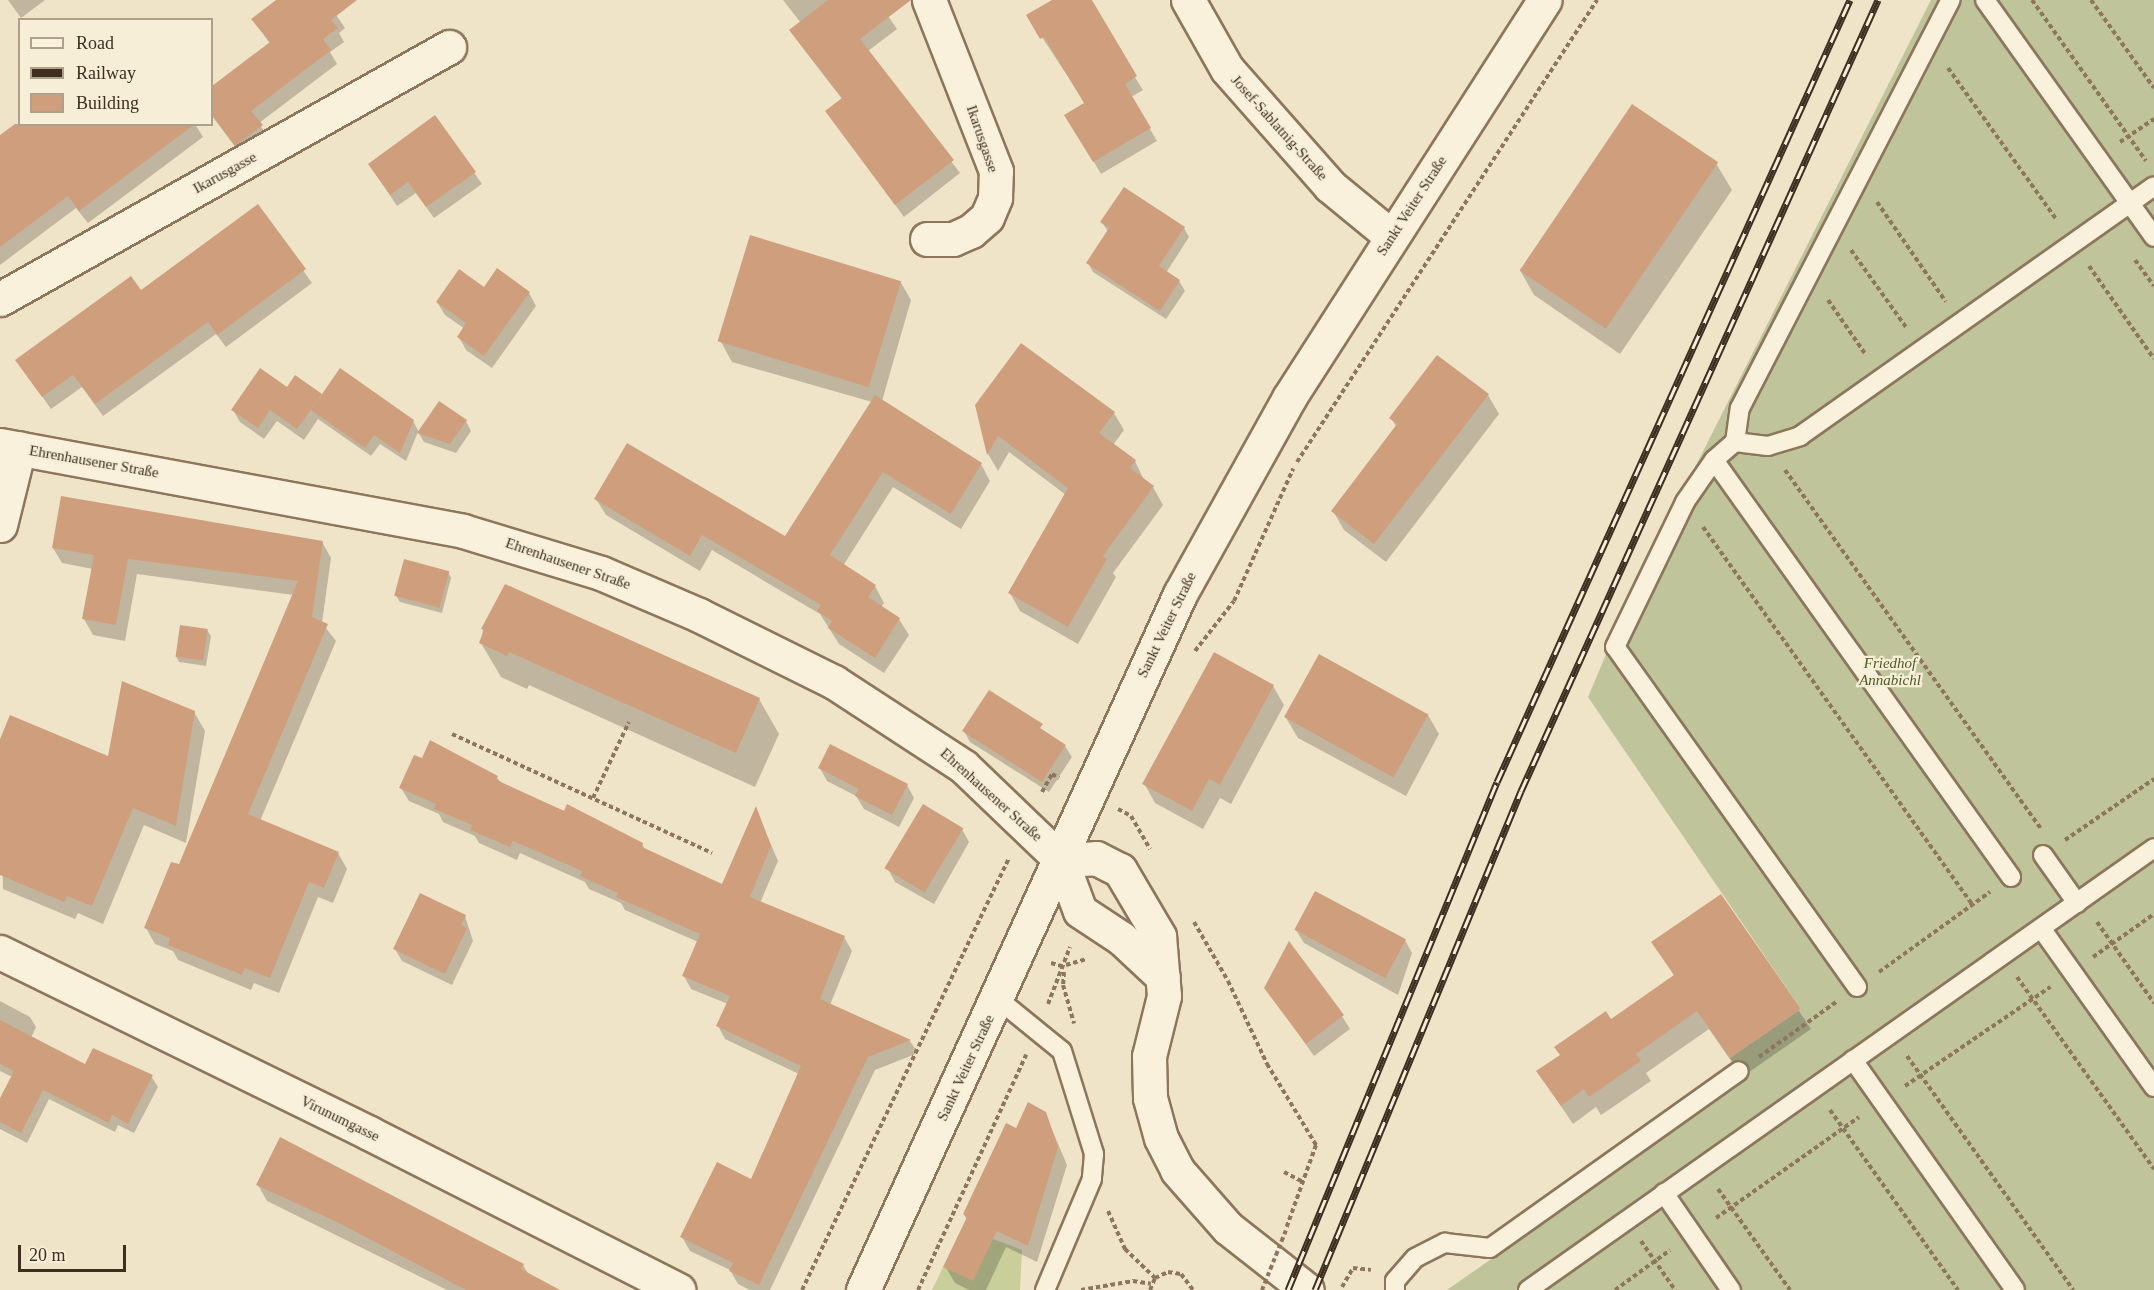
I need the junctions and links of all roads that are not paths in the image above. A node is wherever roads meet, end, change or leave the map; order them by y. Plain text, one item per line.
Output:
1 (929, 0) edge
2 (1188, 0) edge
3 (1545, 0) edge
4 (1952, 0) edge
5 (1984, 0) edge
6 (449, 47) dead end
7 (2154, 186) edge
8 (2129, 203) junction
9 (1392, 237) junction
10 (2154, 237) edge
11 (927, 238) dead end
12 (0, 299) edge
13 (1735, 442) junction
14 (9, 446) edge
15 (1714, 460) junction
16 (0, 525) edge
17 (2154, 848) edge
18 (2049, 851) road end
19 (1061, 860) junction
20 (2011, 877) road end
21 (2079, 901) junction
22 (2041, 928) junction
23 (0, 952) edge
24 (1163, 977) junction
25 (1857, 987) road end
26 (998, 999) junction
27 (1853, 1060) junction
28 (1739, 1071) road end
29 (2154, 1087) edge
30 (1664, 1193) junction
31 (678, 1290) edge
32 (863, 1290) edge
33 (1045, 1290) edge
34 (1307, 1290) edge
35 (1395, 1290) edge
36 (1528, 1290) edge
37 (1731, 1290) edge
38 (2015, 1290) edge

1 - 11 street, Ikarusgasse
2 - 9 street, Josef-Sablatnig-Straße
3 - 9 street, Sankt Veiter Straße
4 - 13 lane
5 - 8 lane
6 - 12 street, Ikarusgasse
7 - 8 lane
8 - 10 lane
8 - 13 lane
9 - 19 street, Sankt Veiter Straße
13 - 15 lane
14 - 16 street
14 - 19 street, Ehrenhausener Straße
15 - 20 lane
15 - 25 lane
17 - 21 lane
18 - 21 lane
19 - 24 street
19 - 24 street
19 - 26 street, Sankt Veiter Straße
21 - 22 lane
22 - 27 lane
22 - 29 lane
23 - 31 street, Virunumgasse
24 - 34 street
26 - 32 street, Sankt Veiter Straße
26 - 33 lane
27 - 30 lane
27 - 38 lane
28 - 35 lane
30 - 36 lane
30 - 37 lane

